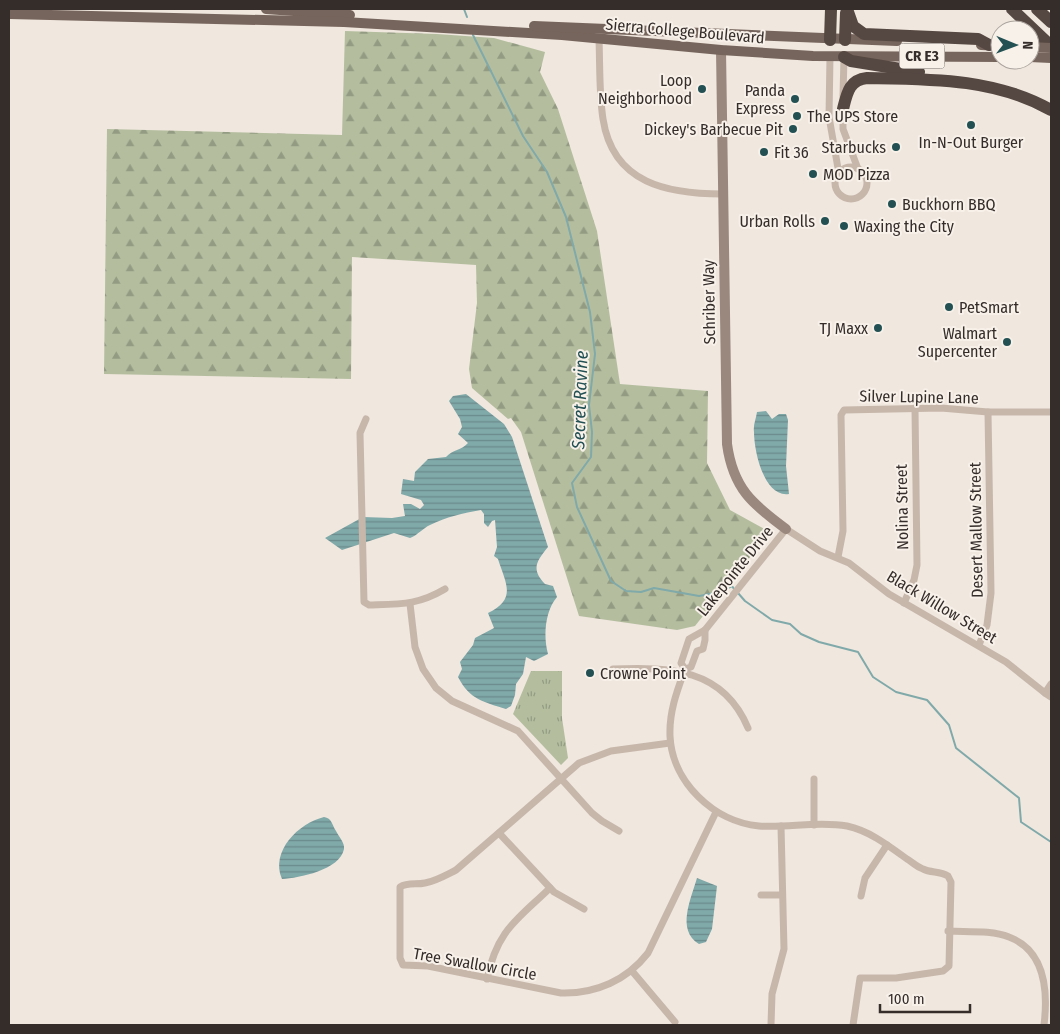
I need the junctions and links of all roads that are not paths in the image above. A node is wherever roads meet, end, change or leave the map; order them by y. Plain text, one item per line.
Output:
1 (266, 9) edge
2 (831, 9) edge
3 (847, 9) edge
4 (1001, 9) edge
5 (1012, 9) edge
6 (1037, 9) edge
7 (105, 12) edge
8 (12, 14) edge
9 (1015, 20) edge
10 (1051, 22) edge
11 (599, 34) junction
12 (830, 40) junction
13 (845, 40) junction
14 (1040, 40) edge
15 (990, 44) edge
16 (990, 46) edge
17 (1051, 48) edge
18 (721, 50) junction
19 (830, 56) junction
20 (844, 56) junction
21 (990, 57) edge
22 (990, 85) junction
23 (843, 108) junction
24 (1051, 110) edge
25 (858, 169) junction
26 (839, 174) junction
27 (723, 194) junction
28 (914, 408) junction
29 (988, 412) junction
30 (1051, 412) edge
31 (366, 419) dead end
32 (786, 529) junction
33 (838, 557) junction
34 (446, 589) dead end
35 (904, 602) junction
36 (410, 604) junction
37 (704, 630) junction
38 (688, 645) junction
39 (978, 645) junction
40 (697, 651) junction
41 (613, 670) dead end
42 (684, 671) junction
43 (1051, 684) edge
44 (1048, 695) edge
45 (748, 728) dead end
46 (670, 743) junction
47 (560, 778) junction
48 (814, 779) dead end
49 (716, 812) junction
50 (814, 825) junction
51 (781, 826) junction
52 (619, 831) dead end
53 (499, 832) junction
54 (887, 845) junction
55 (550, 888) junction
56 (761, 895) dead end
57 (782, 895) junction
58 (861, 896) dead end
59 (584, 909) dead end
60 (948, 931) junction
61 (632, 971) junction
62 (487, 979) junction
63 (675, 1022) dead end
64 (771, 1025) edge
65 (853, 1025) edge
66 (1044, 1025) edge

1 - 11 main road, Sierra College Boulevard / CR E3
2 - 12 highway
3 - 13 highway
3 - 15 highway
4 - 9 highway
5 - 17 highway
6 - 10 highway
7 - 8 main road, Sierra College Boulevard / CR E3
7 - 11 main road, Sierra College Boulevard / CR E3
11 - 12 main road, Sierra College Boulevard / CR E3
11 - 18 main road, Sierra College Boulevard / CR E3
11 - 27 street
12 - 13 main road, Sierra College Boulevard / CR E3
12 - 19 main road
13 - 16 main road, Sierra College Boulevard / CR E3
13 - 20 main road
14 - 17 highway
18 - 19 main road, Sierra College Boulevard / CR E3
18 - 27 street, Schriber Way
19 - 20 main road, Sierra College Boulevard / CR E3
19 - 26 street
20 - 21 main road, Sierra College Boulevard / CR E3
20 - 22 highway
20 - 23 street
22 - 23 highway
22 - 24 highway
23 - 25 street
25 - 26 street
25 - 26 street
27 - 32 street, Schriber Way
28 - 29 street, Silver Lupine Lane
28 - 33 street, Silver Lupine Lane
28 - 35 street, Nolina Street
29 - 30 street, Silver Lupine Lane
29 - 39 street, Desert Mallow Street
31 - 36 street
32 - 33 street, Black Willow Street
32 - 37 street, Lakepointe Drive
33 - 35 street, Black Willow Street
34 - 36 street
35 - 39 street, Black Willow Street
36 - 47 street
37 - 38 street, Lakepointe Drive
37 - 40 street, Lakepointe Drive
38 - 40 street
38 - 42 street, Lakepointe Drive
39 - 44 street, Black Willow Street
40 - 42 street, Lakepointe Drive
41 - 42 street
42 - 45 street
42 - 46 street, Lakepointe Drive
43 - 44 street, Black Willow Street
46 - 47 street, Tree Swallow Circle
46 - 49 street, Lakepointe Drive
47 - 52 street
47 - 53 street, Tree Swallow Circle
48 - 50 street
49 - 51 street, Lakepointe Drive
49 - 61 street, Tree Swallow Circle
50 - 51 street, Lakepointe Drive
50 - 54 street, Lakepointe Drive
51 - 57 street
53 - 55 street
53 - 62 street, Tree Swallow Circle
54 - 58 street
54 - 60 street, Lakepointe Drive
55 - 59 street
55 - 62 street
56 - 57 street
57 - 64 street
60 - 65 street
60 - 66 street
61 - 62 street, Tree Swallow Circle
61 - 63 street

